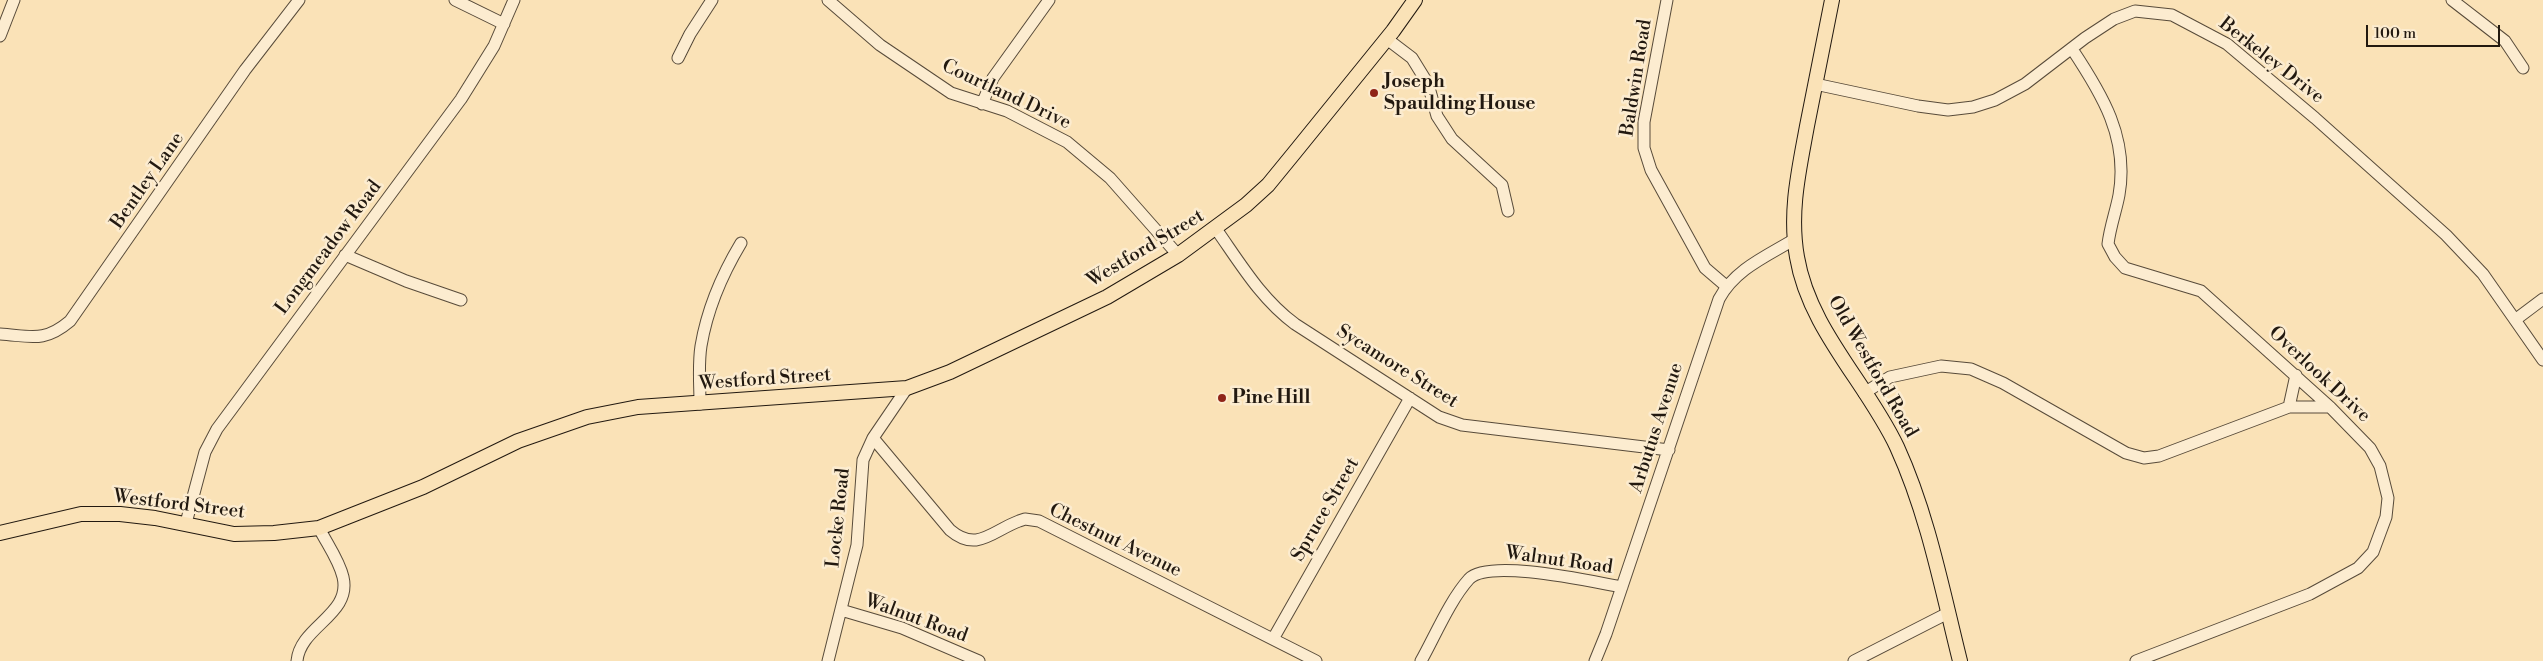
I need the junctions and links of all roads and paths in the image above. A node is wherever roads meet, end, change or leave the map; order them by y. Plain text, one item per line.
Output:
1 (14, 0) edge
2 (299, 0) edge
3 (456, 0) edge
4 (514, 0) edge
5 (712, 0) edge
6 (828, 0) edge
7 (1049, 0) edge
8 (1415, 0) edge
9 (1667, 0) edge
10 (1832, 0) edge
11 (2452, 0) edge
12 (2135, 6) edge
13 (504, 24) junction
14 (0, 36) edge
15 (1387, 39) junction
16 (2072, 49) junction
17 (678, 58) dead end
18 (2523, 68) dead end
19 (1815, 84) junction
20 (982, 104) junction
21 (1508, 211) dead end
22 (1216, 229) junction
23 (1795, 238) junction
24 (741, 243) dead end
25 (345, 255) junction
26 (1178, 255) junction
27 (1726, 286) junction
28 (2543, 299) edge
29 (461, 300) dead end
30 (2515, 320) junction
31 (0, 334) edge
32 (2543, 360) edge
33 (2296, 375) junction
34 (907, 388) junction
35 (1864, 392) junction
36 (1410, 398) junction
37 (700, 404) junction
38 (2289, 407) junction
39 (2330, 407) junction
40 (873, 438) junction
41 (1669, 450) junction
42 (186, 522) junction
43 (319, 528) junction
44 (0, 533) edge
45 (1622, 587) junction
46 (841, 610) junction
47 (1948, 613) junction
48 (1273, 639) junction
49 (296, 661) edge
50 (828, 661) edge
51 (979, 661) edge
52 (1316, 661) edge
53 (1421, 661) edge
54 (1595, 661) edge
55 (1854, 661) edge
56 (1960, 661) edge
57 (2136, 661) edge

1 - 14 street
2 - 31 street, Bentley Lane
3 - 13 street
4 - 13 street, Longmeadow Road
5 - 17 street
6 - 20 street, Courtland Drive
7 - 20 street
8 - 15 main road, Westford Street
9 - 27 street, Baldwin Road
10 - 19 main road, Old Westford Road
11 - 18 street
12 - 16 street, Berkeley Drive
12 - 30 street, Berkeley Drive
13 - 25 street, Longmeadow Road
15 - 21 street
15 - 22 main road, Westford Street
16 - 19 street, Berkeley Drive
16 - 33 street, Overlook Drive
19 - 23 main road, Old Westford Road
20 - 26 street, Courtland Drive
22 - 26 main road, Westford Street
22 - 36 street, Sycamore Street
23 - 27 street, Arbutus Avenue
23 - 35 main road, Old Westford Road
24 - 37 street
25 - 29 street
25 - 42 street, Longmeadow Road
26 - 34 main road, Westford Street
27 - 41 street, Arbutus Avenue
28 - 30 street
30 - 32 street, Berkeley Drive
33 - 38 street
33 - 39 street, Overlook Drive
34 - 37 main road, Westford Street
34 - 40 street, Locke Road
35 - 38 street
35 - 47 main road, Old Westford Road
36 - 41 street, Sycamore Street
36 - 48 street, Spruce Street
37 - 43 main road, Westford Street
38 - 39 street
39 - 57 street, Overlook Drive
40 - 46 street, Locke Road
40 - 48 street, Chestnut Avenue
41 - 45 street, Arbutus Avenue
42 - 43 main road, Westford Street
42 - 44 main road, Westford Street
43 - 49 street
45 - 53 street, Walnut Road
45 - 54 street, Arbutus Avenue
46 - 50 street, Locke Road
46 - 51 street, Walnut Road
47 - 55 street
47 - 56 main road, Old Westford Road
48 - 52 street, Chestnut Avenue

